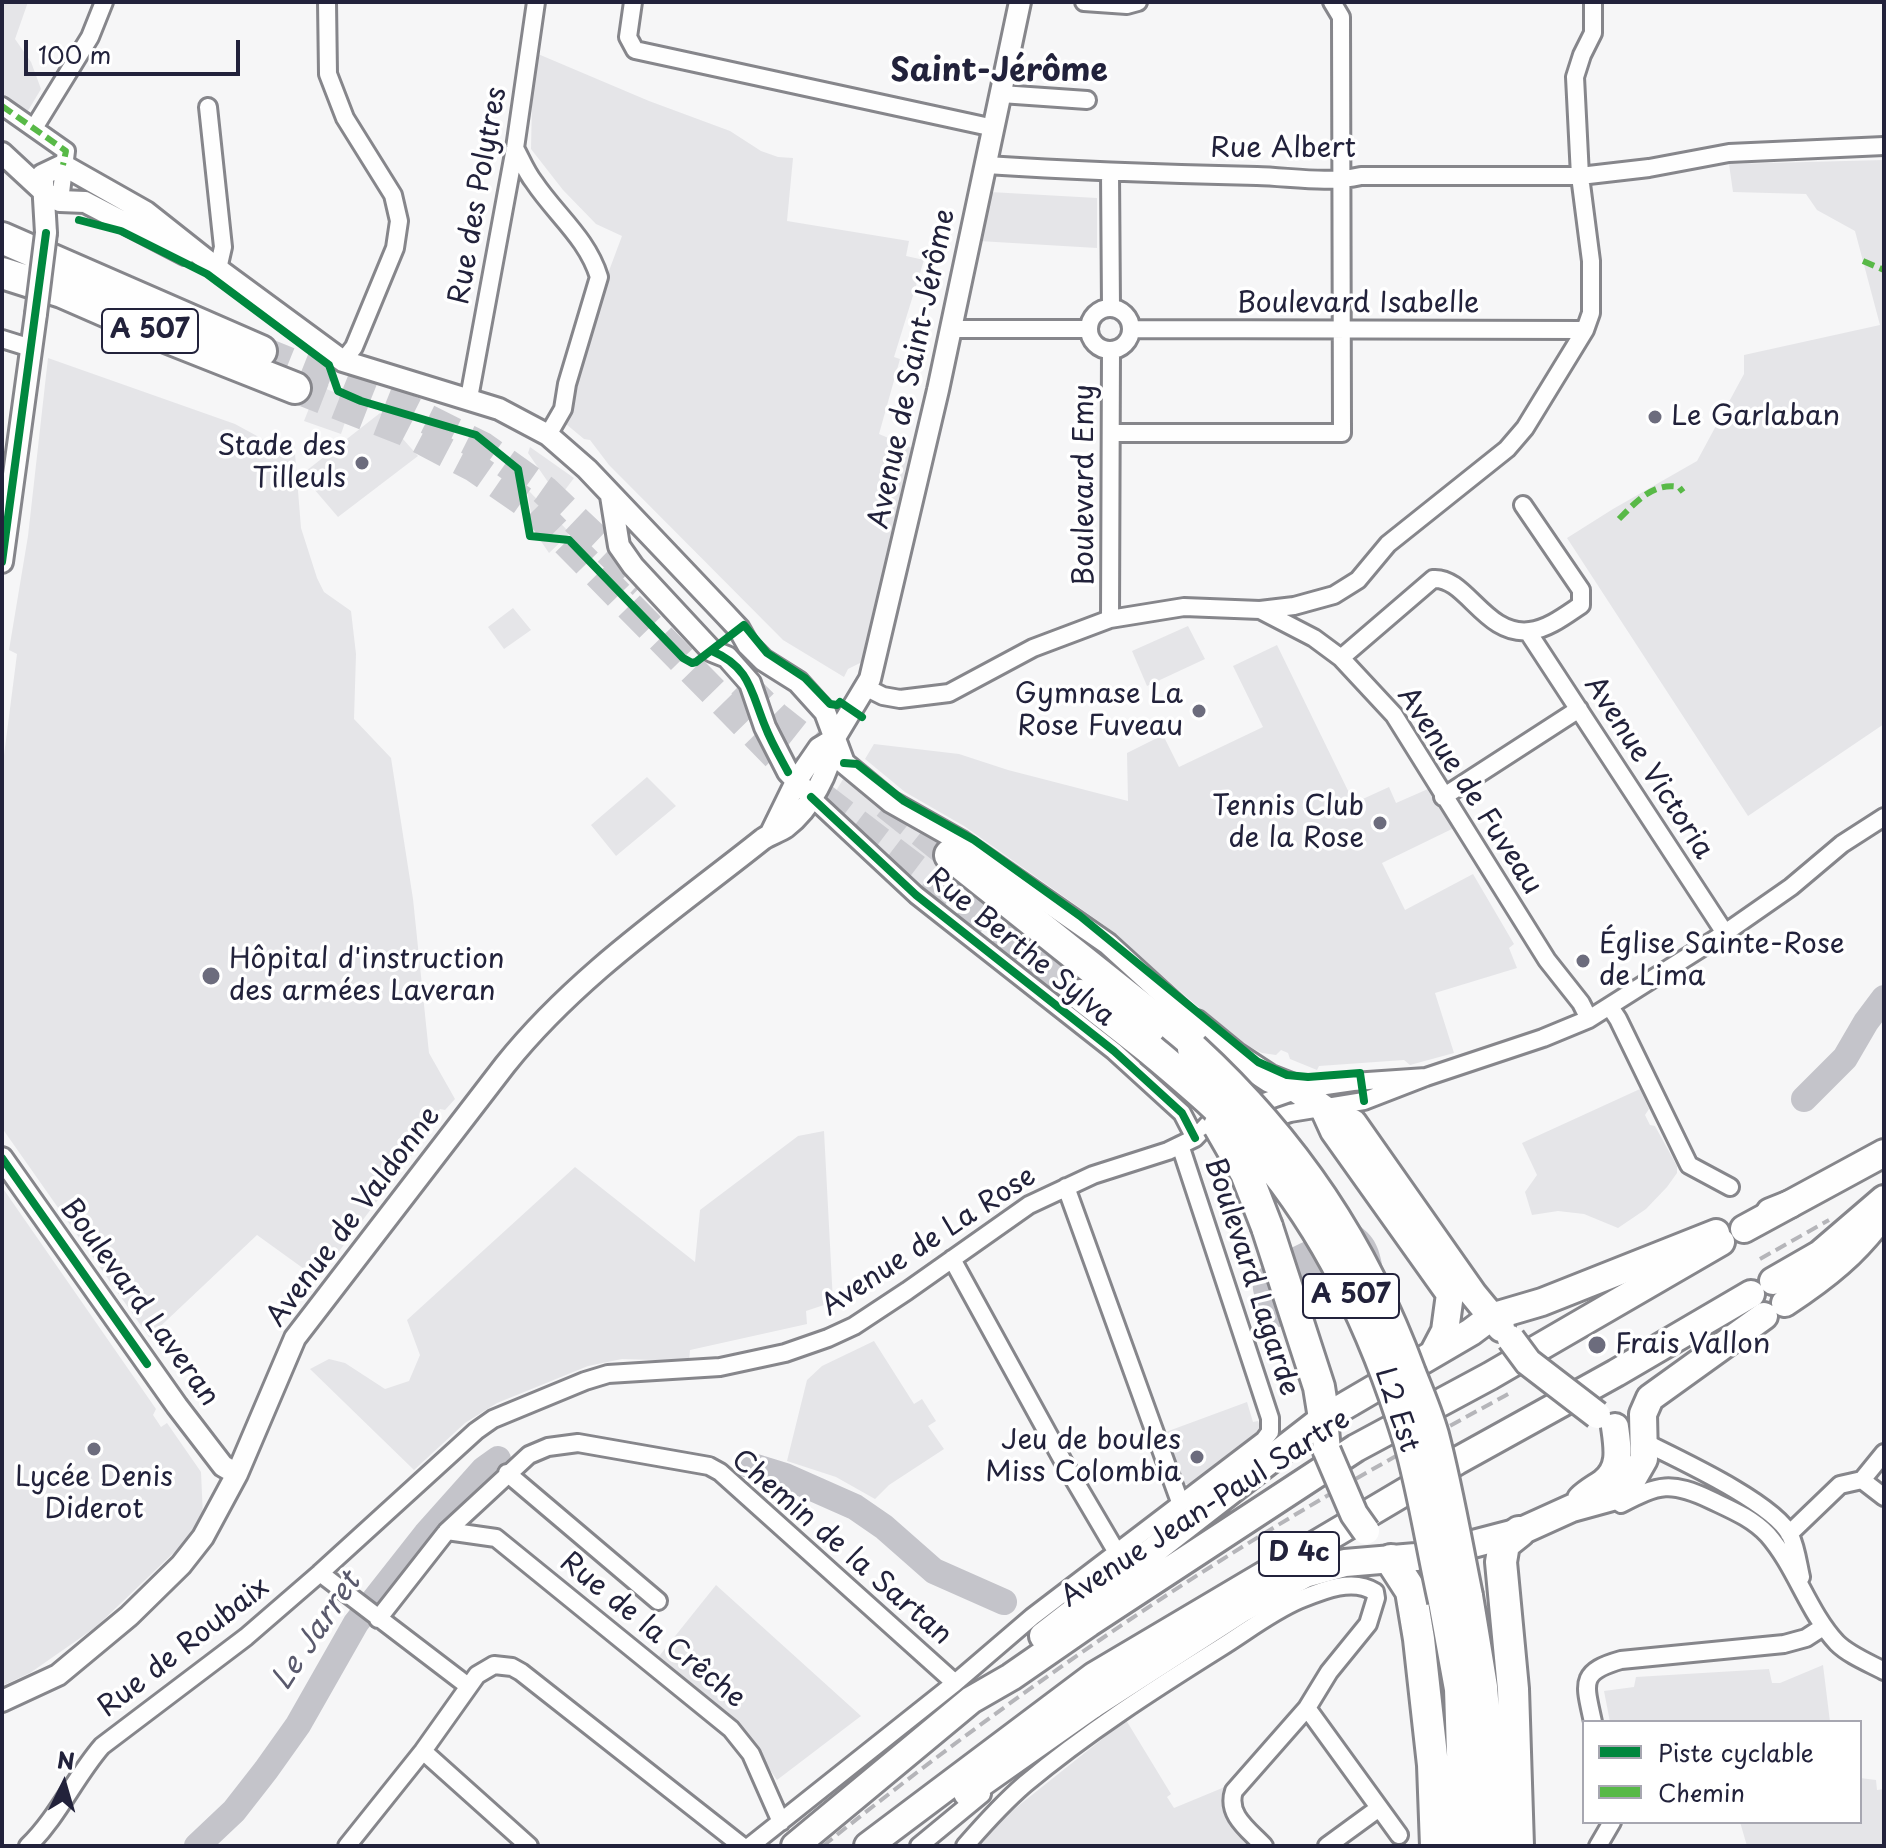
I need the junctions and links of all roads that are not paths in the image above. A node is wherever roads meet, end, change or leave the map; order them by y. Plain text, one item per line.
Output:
1 (104, 2) edge
2 (327, 2) edge
3 (536, 2) edge
4 (633, 2) edge
5 (1084, 2) edge
6 (1138, 2) edge
7 (1332, 2) edge
8 (1593, 2) edge
9 (1016, 3) edge
10 (1001, 94) junction
11 (1087, 100) dead end
12 (2, 106) edge
13 (208, 107) dead end
14 (34, 128) junction
15 (994, 128) junction
16 (1884, 146) edge
17 (515, 148) junction
18 (2, 151) edge
19 (63, 165) junction
20 (986, 165) junction
21 (1110, 173) junction
22 (1580, 176) junction
23 (1341, 181) junction
24 (49, 189) junction
25 (2, 223) edge
26 (2, 238) edge
27 (218, 269) junction
28 (3, 273) edge
29 (101, 279) junction
30 (1111, 308) junction
31 (951, 329) junction
32 (1089, 329) junction
33 (1131, 329) junction
34 (1342, 330) junction
35 (1585, 330) junction
36 (2, 339) edge
37 (31, 348) junction
38 (1111, 350) junction
39 (261, 351) tunnel mouth
40 (343, 361) junction
41 (295, 388) tunnel mouth
42 (469, 398) junction
43 (1112, 433) junction
44 (548, 435) junction
45 (611, 496) junction
46 (1523, 505) dead end
47 (2, 562) edge
48 (1260, 610) junction
49 (1110, 619) junction
50 (1528, 632) junction
51 (1341, 658) junction
52 (867, 688) junction
53 (1579, 709) junction
54 (834, 739) junction
55 (797, 780) junction
56 (811, 797) junction
57 (1443, 797) junction
58 (1884, 817) edge
59 (771, 833) junction
60 (950, 855) tunnel mouth
61 (1725, 933) junction
62 (1081, 995) tunnel mouth
63 (1610, 1007) junction
64 (1589, 1019) junction
65 (1194, 1036) junction
66 (1151, 1050) junction
67 (1426, 1077) junction
68 (1298, 1090) junction
69 (1324, 1109) junction
70 (1188, 1142) junction
71 (1884, 1153) edge
72 (2, 1158) edge
73 (1066, 1187) junction
74 (1730, 1187) dead end
75 (1884, 1199) edge
76 (1884, 1213) edge
77 (1730, 1232) junction
78 (952, 1259) junction
79 (1768, 1298) junction
80 (1484, 1323) junction
81 (1434, 1352) junction
82 (1324, 1418) junction
83 (1606, 1421) junction
84 (1644, 1442) junction
85 (1884, 1453) edge
86 (507, 1473) junction
87 (237, 1474) junction
88 (1873, 1476) edge
89 (1884, 1497) edge
90 (1180, 1502) junction
91 (1572, 1508) junction
92 (447, 1531) junction
93 (1519, 1532) junction
94 (1789, 1534) junction
95 (1116, 1551) junction
96 (1391, 1560) junction
97 (320, 1573) junction
98 (1806, 1594) junction
99 (1455, 1598) junction
100 (658, 1601) dead end
101 (374, 1615) junction
102 (1823, 1627) junction
103 (1884, 1671) edge
104 (468, 1686) junction
105 (963, 1691) junction
106 (2, 1701) edge
107 (1092, 1705) junction
108 (1307, 1708) junction
109 (1593, 1720) edge
110 (423, 1751) junction
111 (1379, 1808) junction
112 (1611, 1824) edge
113 (1399, 1835) dead end
114 (789, 1838) edge
115 (28, 1846) edge
116 (347, 1846) edge
117 (529, 1846) edge
118 (742, 1846) edge
119 (750, 1846) edge
120 (868, 1846) edge
121 (897, 1846) edge
122 (919, 1846) edge
123 (965, 1846) edge
124 (1264, 1846) edge
125 (1327, 1846) edge
126 (1436, 1846) edge
127 (1465, 1846) edge
128 (1492, 1846) edge
129 (1518, 1846) edge
130 (1598, 1846) edge

1 - 14 street
2 - 40 street
3 - 17 street, Rue des Polytres
4 - 15 street
5 - 6 street
7 - 23 street
8 - 22 street
9 - 10 street, Avenue de Saint-Jérôme
10 - 11 street
10 - 15 street, Avenue de Saint-Jérôme
12 - 14 street
13 - 27 street
14 - 19 street
15 - 20 street, Avenue de Saint-Jérôme
16 - 22 street, Rue Albert
17 - 42 street, Rue des Polytres
17 - 44 street
18 - 24 street
19 - 24 street
19 - 24 street
19 - 27 street
20 - 21 street, Rue Albert
20 - 31 street, Avenue de Saint-Jérôme
21 - 23 street, Rue Albert
21 - 30 street
22 - 23 street, Rue Albert
22 - 35 street
23 - 34 street
24 - 27 street
24 - 37 street, bridge
25 - 29 highway
26 - 29 highway, A 507
27 - 40 street, Rue Berthe Sylva
28 - 41 highway, A 507
29 - 39 highway, A 507
30 - 32 street
30 - 33 street
31 - 32 street
31 - 52 street, Avenue de Saint-Jérôme
32 - 38 street
33 - 34 street, Boulevard Isabelle
33 - 38 street
34 - 35 street, Boulevard Isabelle
34 - 43 street
35 - 48 street
36 - 37 street
37 - 47 street
38 - 43 street, Boulevard Emy
40 - 42 street, Rue Berthe Sylva
42 - 44 street, Rue Berthe Sylva
43 - 49 street, Boulevard Emy
44 - 45 street, Rue Berthe Sylva
45 - 54 street, Rue Berthe Sylva
45 - 55 street
46 - 50 street
48 - 49 street, Avenue de Fuveau
48 - 51 street, Avenue de Fuveau
49 - 52 street, Avenue de Fuveau
50 - 51 street
50 - 53 street, Avenue Victoria
51 - 57 street, Avenue de Fuveau
52 - 54 street, Avenue de Saint-Jérôme
53 - 57 street
53 - 61 street, Avenue Victoria
54 - 55 street, Avenue de Valdonne
54 - 56 street, Avenue de Valdonne
54 - 65 street, Rue Berthe Sylva
55 - 56 street
55 - 59 street, Avenue de Valdonne
56 - 59 street, Avenue de Valdonne
56 - 70 street, Rue Berthe Sylva
57 - 64 street, Avenue de Fuveau
58 - 61 street
59 - 87 street, Avenue de Valdonne
60 - 65 highway, A 507
61 - 63 street
62 - 66 highway, A 507
63 - 64 street
63 - 74 street
64 - 67 street
65 - 68 main road, Rue Berthe Sylva
65 - 99 highway, L2 Est / A 507, bridge
66 - 82 highway, bridge
66 - 99 highway, L2 Est / A 507, bridge
67 - 68 street
67 - 69 street
68 - 69 main road, Rue Berthe Sylva
68 - 70 street
69 - 70 street
69 - 80 main road, Rue Berthe Sylva
69 - 81 main road
70 - 73 street, Avenue de La Rose
70 - 90 street, Boulevard Lagarde
71 - 77 main road, Avenue Jean-Paul Sartre / D 4c
72 - 87 street, Boulevard Laveran
73 - 78 street, Avenue de La Rose
73 - 90 street
75 - 79 main road, D 4c
76 - 79 main road
77 - 80 main road
77 - 105 main road, Avenue Jean-Paul Sartre / D 4c
78 - 95 street
78 - 97 street, Avenue de La Rose
79 - 84 main road
79 - 120 main road, D 4c
80 - 81 main road
80 - 83 main road, bridge
81 - 82 main road
82 - 96 main road, bridge
82 - 105 main road
83 - 84 main road
83 - 91 main road
84 - 91 main road
84 - 94 street
85 - 88 street
86 - 92 street, Chemin de la Sartan
86 - 100 street
86 - 105 street, Chemin de la Sartan
87 - 106 street, Avenue de Valdonne
88 - 89 street
88 - 94 street
90 - 95 street
91 - 93 main road
91 - 98 street
92 - 101 street, Chemin de la Sartan
92 - 114 street, Rue de la Crêche
93 - 96 main road
93 - 129 highway
94 - 98 street
95 - 105 street
96 - 107 main road
96 - 126 highway
97 - 101 street
97 - 115 street, Rue de Roubaix
98 - 102 street
99 - 127 highway, L2 Est / A 507
99 - 128 highway, L2 Est / A 507
101 - 104 street
102 - 103 street
102 - 109 street
104 - 110 street
104 - 118 street
105 - 114 street
105 - 114 main road, Avenue Jean-Paul Sartre / D 4c
107 - 121 main road
107 - 122 street
108 - 111 street
108 - 123 street
108 - 124 street
110 - 116 street
110 - 117 street
111 - 113 street
111 - 125 street
112 - 130 street
114 - 119 street

